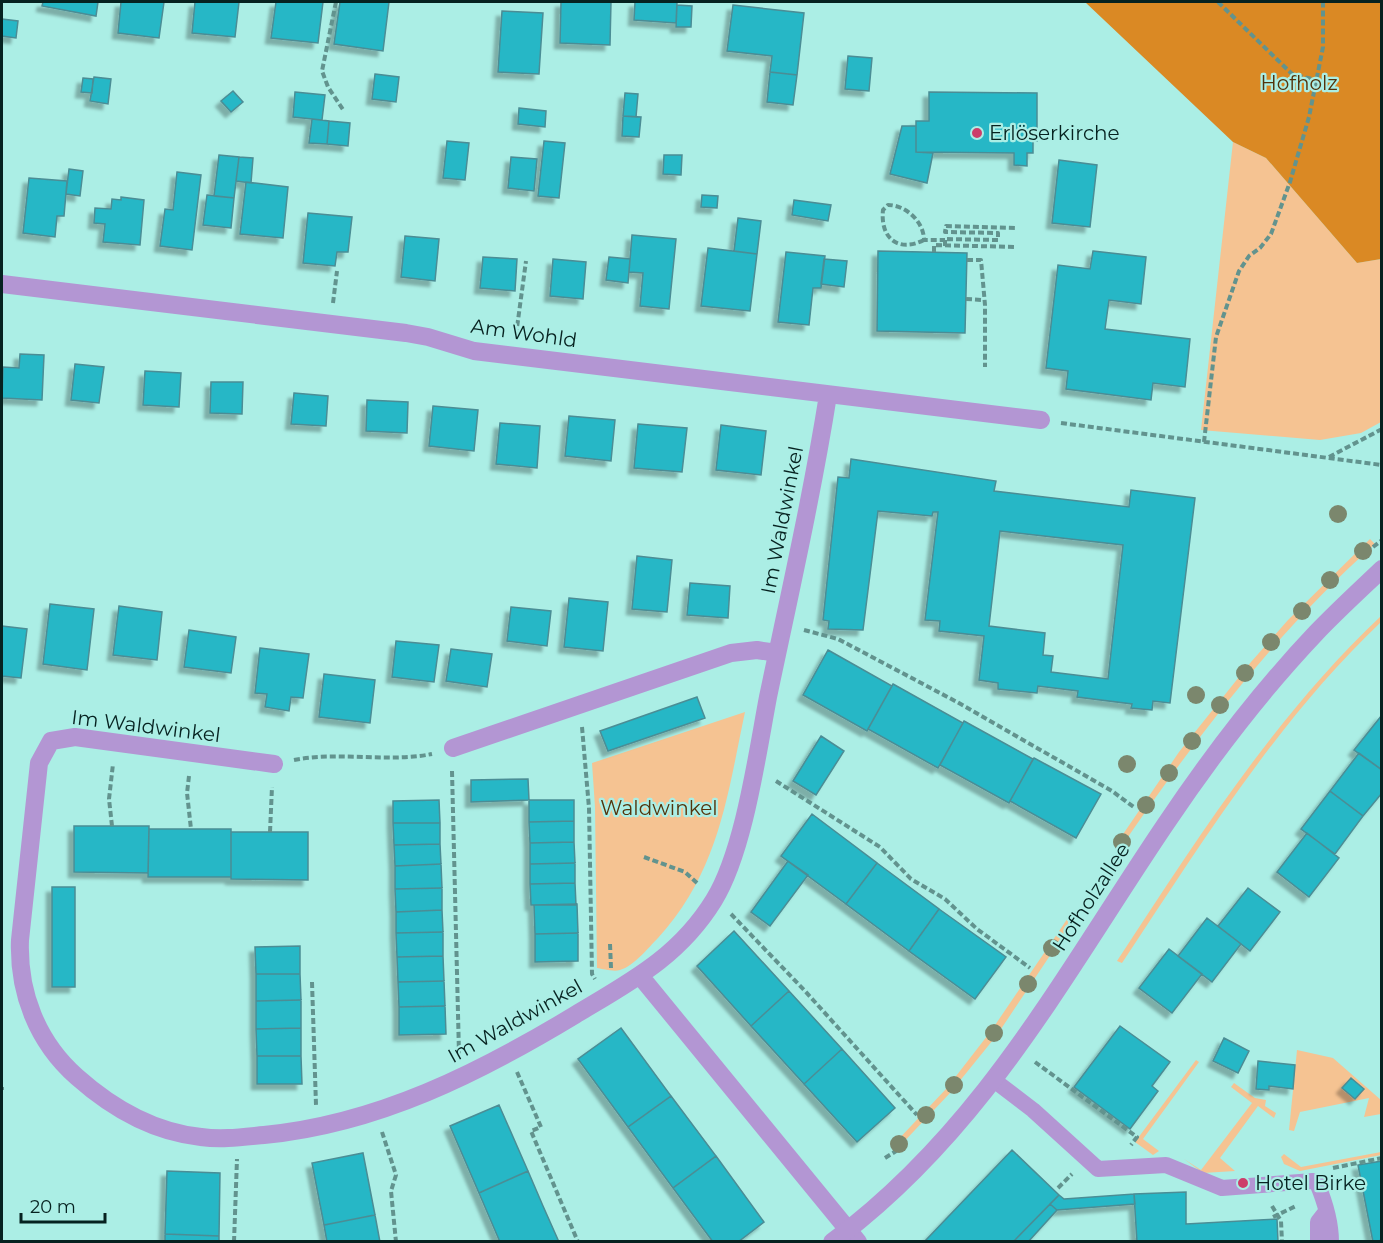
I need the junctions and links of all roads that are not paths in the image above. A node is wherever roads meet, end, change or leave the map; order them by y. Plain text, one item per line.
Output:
1 (2, 284) edge
2 (828, 395) junction
3 (1041, 420) road end
4 (1382, 569) edge
5 (777, 653) junction
6 (453, 748) road end
7 (274, 764) road end
8 (641, 977) junction
9 (995, 1081) junction
10 (1325, 1213) junction
11 (853, 1235) edge
12 (832, 1242) edge
13 (1318, 1242) edge
14 (1331, 1242) edge

1 - 2 street, Am Wohld
2 - 3 street, Am Wohld
2 - 5 street, Im Waldwinkel
4 - 9 street, Hofholzallee
5 - 6 street
5 - 8 street, Im Waldwinkel
7 - 8 street, Im Waldwinkel
8 - 11 street
9 - 10 lane
9 - 11 street, Hofholzallee
10 - 13 lane
10 - 14 lane
11 - 12 street, Hofholzallee

